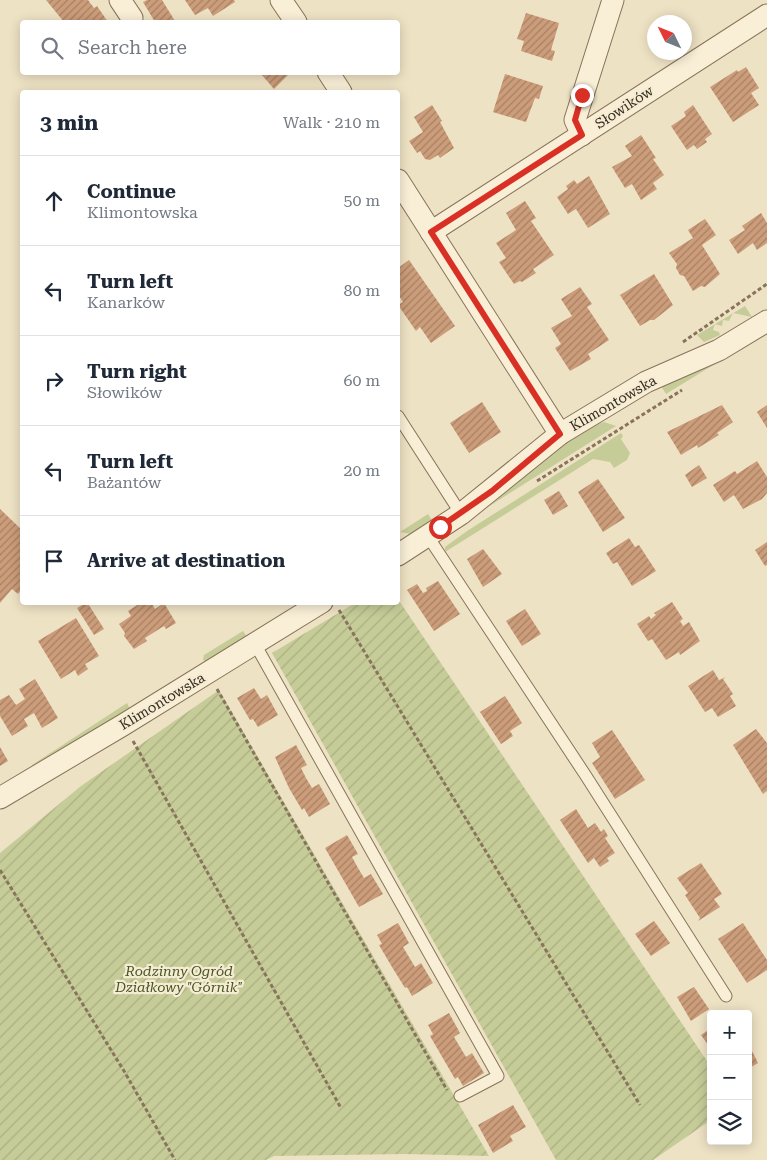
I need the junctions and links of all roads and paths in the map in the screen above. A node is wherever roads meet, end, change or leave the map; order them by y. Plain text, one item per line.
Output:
1 (120, 0) edge
2 (281, 0) edge
3 (613, 0) edge
4 (767, 14) edge
5 (132, 18) dead end
6 (295, 20) edge
7 (330, 75) edge
8 (340, 90) edge
9 (582, 135) junction
10 (400, 183) edge
11 (431, 232) junction
12 (767, 320) edge
13 (685, 388) dead end
14 (400, 419) edge
15 (560, 434) junction
16 (534, 483) dead end
17 (461, 514) junction
18 (427, 535) junction
19 (400, 553) edge
20 (330, 605) edge
21 (255, 644) junction
22 (218, 691) dead end
23 (136, 748) dead end
24 (0, 798) edge
25 (0, 870) edge
26 (726, 996) dead end
27 (447, 1090) dead end
28 (460, 1096) dead end
29 (640, 1105) dead end
30 (341, 1108) dead end
31 (175, 1160) edge

1 - 5 street
2 - 6 street
3 - 9 street
4 - 9 street, Słowików
7 - 8 street
9 - 11 street, Słowików
10 - 11 street
11 - 15 street
12 - 15 street, Klimontowska
13 - 16 path
14 - 17 lane
15 - 17 street, Klimontowska
17 - 18 street, Klimontowska
18 - 19 street, Klimontowska
18 - 26 lane
20 - 21 street, Klimontowska
20 - 29 path
21 - 24 street, Klimontowska
21 - 28 lane
22 - 27 path
23 - 30 path
25 - 31 path

